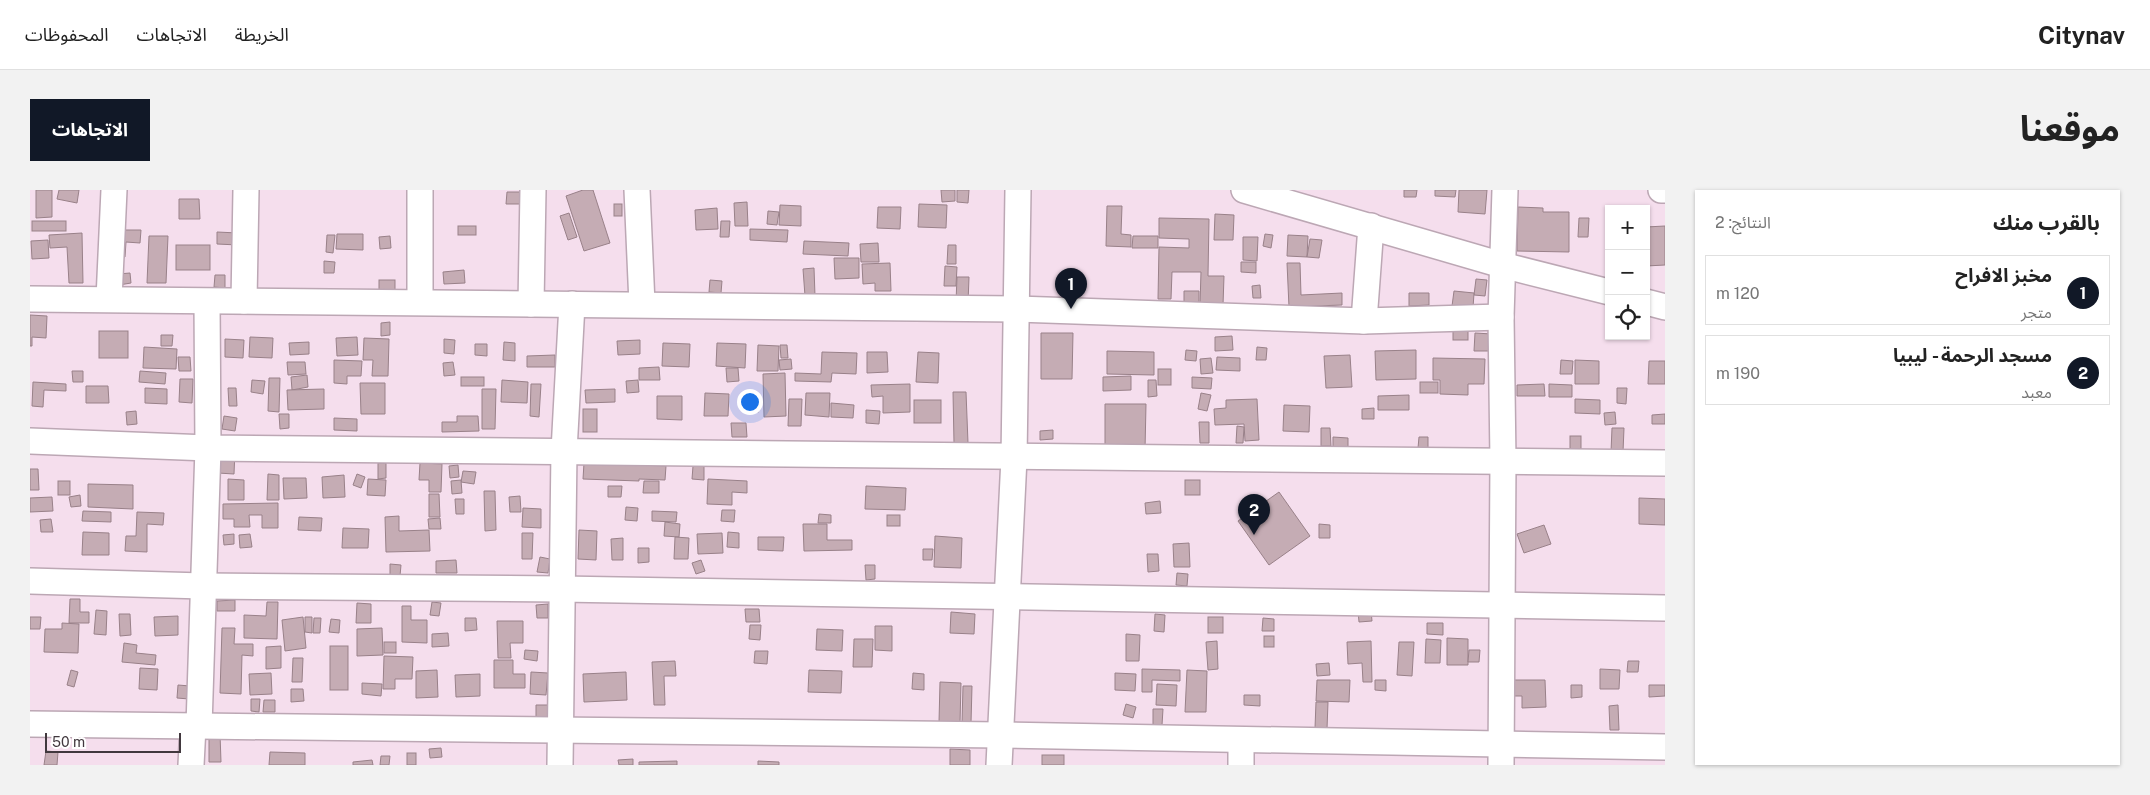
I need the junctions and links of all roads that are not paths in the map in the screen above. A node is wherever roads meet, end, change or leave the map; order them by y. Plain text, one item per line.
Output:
1 (114, 190) edge
2 (246, 190) edge
3 (420, 190) edge
4 (533, 190) edge
5 (637, 190) edge
6 (1018, 190) edge
7 (1244, 190) edge
8 (1505, 190) edge
9 (1661, 190) edge
10 (1665, 190) edge
11 (1371, 226) junction
12 (1502, 265) junction
13 (1605, 291) edge
14 (30, 299) edge
15 (109, 299) junction
16 (244, 301) junction
17 (207, 302) junction
18 (420, 302) junction
19 (1650, 303) edge
20 (531, 304) junction
21 (572, 304) junction
22 (642, 304) junction
23 (1665, 306) edge
24 (1017, 309) junction
25 (1500, 317) junction
26 (1364, 321) junction
27 (30, 441) edge
28 (208, 448) junction
29 (564, 451) junction
30 (1014, 458) junction
31 (1503, 461) junction
32 (1665, 463) edge
33 (30, 581) edge
34 (203, 586) junction
35 (561, 589) junction
36 (1006, 598) junction
37 (1502, 606) junction
38 (1665, 608) edge
39 (30, 724) edge
40 (196, 726) junction
41 (559, 730) junction
42 (1000, 735) junction
43 (1665, 747) edge
44 (1241, 753) edge
45 (1501, 754) edge
46 (191, 765) edge
47 (560, 765) edge
48 (999, 765) edge

1 - 15 street
2 - 16 street
3 - 18 street
4 - 20 street
5 - 22 street
6 - 24 street
7 - 11 street
8 - 12 street
9 - 10 street
11 - 12 street
11 - 26 street
12 - 13 street
12 - 25 street
14 - 15 street
15 - 17 street
16 - 17 street
16 - 18 street
17 - 28 street
18 - 20 street
19 - 23 street
20 - 21 street
21 - 22 street
21 - 29 street
22 - 24 street
24 - 26 street
24 - 30 street
25 - 26 street
25 - 31 street
27 - 28 street
28 - 29 street
28 - 34 street
29 - 30 street
29 - 35 street
30 - 31 street
30 - 36 street
31 - 32 street
31 - 37 street
33 - 34 street
34 - 35 street
34 - 40 street
35 - 36 street
35 - 41 street
36 - 37 street
36 - 42 street
37 - 38 street
37 - 45 street
39 - 40 street
40 - 41 street
40 - 46 street
41 - 42 street
41 - 47 street
42 - 44 street
42 - 48 street
43 - 45 street
44 - 45 street

